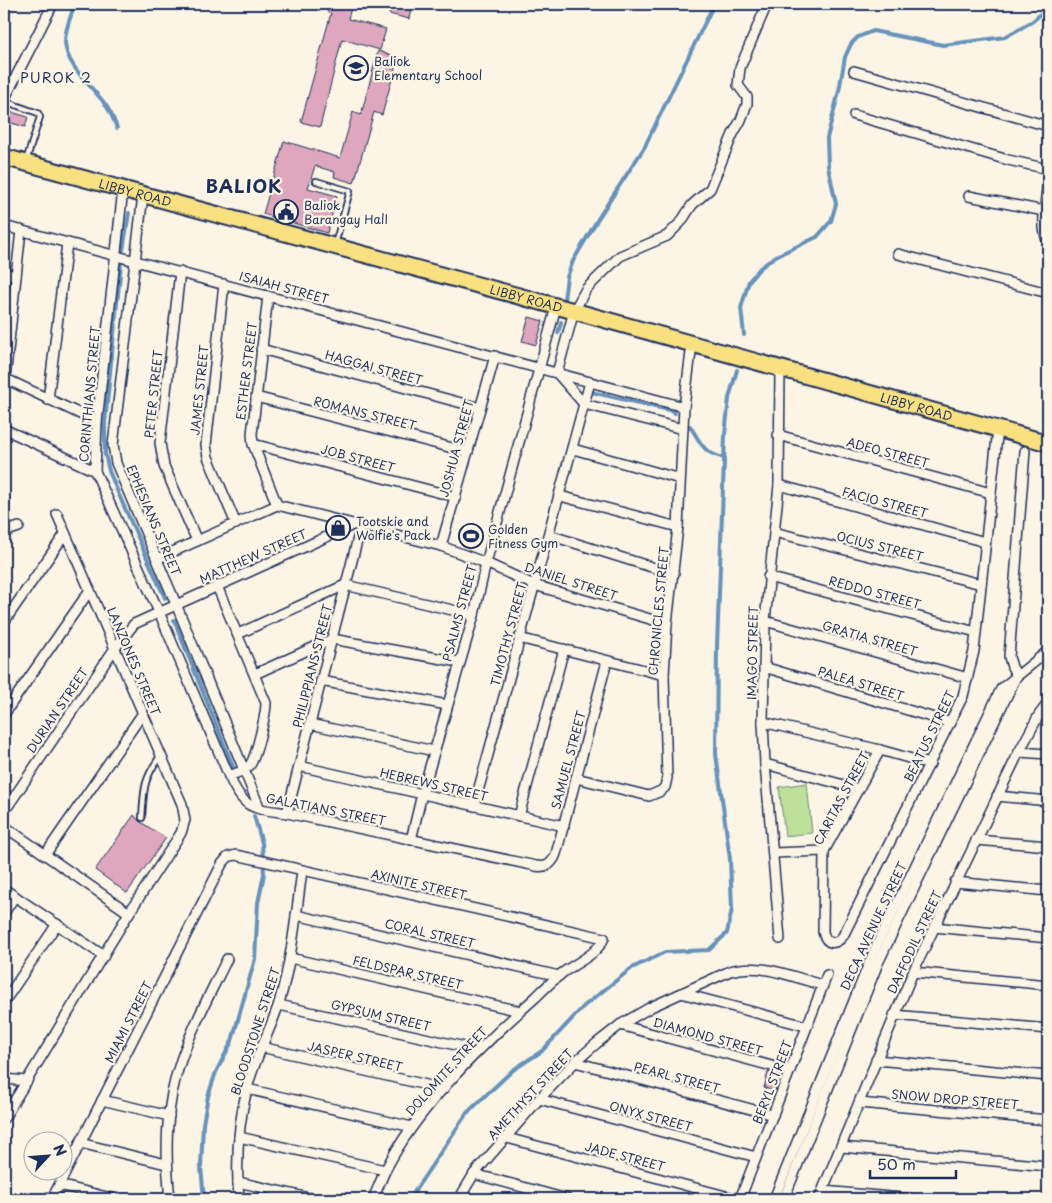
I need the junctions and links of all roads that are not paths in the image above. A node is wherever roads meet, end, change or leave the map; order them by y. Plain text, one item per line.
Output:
1 (53, 4) edge
2 (767, 4) edge
3 (854, 71) dead end
4 (4, 101) edge
5 (854, 116) dead end
6 (1048, 126) edge
7 (4, 157) edge
8 (26, 163) junction
9 (1048, 169) edge
10 (1048, 180) edge
11 (316, 181) dead end
12 (123, 189) junction
13 (143, 195) junction
14 (969, 196) dead end
15 (1044, 211) junction
16 (4, 226) edge
17 (21, 230) junction
18 (1048, 241) edge
19 (68, 243) junction
20 (334, 246) junction
21 (898, 254) dead end
22 (115, 255) junction
23 (134, 260) junction
24 (180, 272) junction
25 (4, 273) edge
26 (16, 276) junction
27 (224, 284) junction
28 (1048, 293) edge
29 (268, 296) junction
30 (556, 306) junction
31 (574, 311) junction
32 (692, 344) junction
33 (261, 349) junction
34 (495, 356) junction
35 (540, 368) junction
36 (780, 368) junction
37 (557, 373) junction
38 (4, 378) edge
39 (590, 382) junction
40 (256, 397) junction
41 (48, 400) junction
42 (584, 404) junction
43 (684, 407) junction
44 (480, 408) junction
45 (97, 422) junction
46 (998, 428) junction
47 (4, 429) edge
48 (683, 429) junction
49 (778, 435) junction
50 (1048, 443) edge
51 (253, 444) junction
52 (573, 449) junction
53 (1025, 451) dead end
54 (468, 452) junction
55 (95, 472) junction
56 (680, 479) junction
57 (778, 485) junction
58 (991, 493) junction
59 (560, 496) junction
60 (456, 497) junction
61 (277, 506) junction
62 (57, 514) dead end
63 (236, 524) junction
64 (358, 525) junction
65 (19, 527) dead end
66 (678, 527) junction
67 (4, 532) edge
68 (774, 532) junction
69 (66, 534) junction
70 (549, 535) junction
71 (197, 541) junction
72 (985, 542) junction
73 (442, 546) junction
74 (157, 558) junction
75 (486, 563) junction
76 (674, 574) junction
77 (768, 577) junction
78 (981, 584) junction
79 (534, 585) junction
80 (217, 586) junction
81 (346, 586) junction
82 (90, 590) junction
83 (176, 604) junction
84 (159, 612) junction
85 (474, 615) junction
86 (765, 621) junction
87 (4, 622) edge
88 (134, 624) joint
89 (667, 624) junction
90 (976, 632) junction
91 (238, 634) junction
92 (519, 638) junction
93 (332, 639) junction
94 (115, 648) junction
95 (564, 649) junction
96 (1048, 651) edge
97 (607, 661) junction
98 (459, 662) junction
99 (764, 667) junction
100 (255, 674) junction
101 (664, 675) junction
102 (1017, 676) junction
103 (968, 678) junction
104 (321, 681) junction
105 (1048, 703) edge
106 (447, 706) junction
107 (143, 713) junction
108 (4, 714) edge
109 (763, 722) junction
110 (950, 723) junction
111 (310, 724) junction
112 (880, 750) junction
113 (434, 752) junction
114 (1019, 752) junction
115 (1048, 754) edge
116 (161, 755) junction
117 (765, 764) junction
118 (930, 764) junction
119 (299, 766) junction
120 (244, 770) junction
121 (229, 776) junction
122 (576, 778) junction
123 (859, 789) junction
124 (422, 794) junction
125 (997, 796) junction
126 (1048, 801) edge
127 (474, 806) junction
128 (260, 809) junction
129 (4, 812) edge
130 (287, 813) junction
131 (519, 816) junction
132 (142, 818) dead end
133 (4, 826) edge
134 (564, 826) junction
135 (411, 840) junction
136 (976, 840) junction
137 (1048, 846) edge
138 (824, 851) junction
139 (773, 853) junction
140 (45, 854) junction
141 (228, 856) joint
142 (550, 865) joint
143 (302, 871) junction
144 (955, 882) junction
145 (4, 888) edge
146 (1048, 891) edge
147 (15, 896) junction
148 (4, 913) edge
149 (129, 913) junction
150 (296, 915) junction
151 (57, 924) junction
152 (934, 927) junction
153 (604, 938) joint
154 (1048, 938) edge
155 (780, 939) dead end
156 (832, 943) joint
157 (104, 956) junction
158 (290, 958) junction
159 (227, 959) dead end
160 (913, 972) junction
161 (826, 975) dead end
162 (559, 976) junction
163 (822, 985) junction
164 (1048, 985) edge
165 (681, 993) junction
166 (4, 1002) edge
167 (278, 1004) junction
168 (520, 1011) junction
169 (894, 1015) junction
170 (620, 1026) junction
171 (806, 1026) junction
172 (1048, 1029) edge
173 (261, 1047) junction
174 (478, 1050) junction
175 (876, 1060) junction
176 (575, 1062) junction
177 (790, 1071) junction
178 (1048, 1076) edge
179 (4, 1079) edge
180 (26, 1081) junction
181 (247, 1089) junction
182 (444, 1089) junction
183 (539, 1099) junction
184 (102, 1100) junction
185 (859, 1102) junction
186 (773, 1115) junction
187 (169, 1116) junction
188 (4, 1118) edge
189 (811, 1118) junction
190 (1048, 1120) edge
191 (412, 1127) junction
192 (240, 1137) junction
193 (507, 1138) junction
194 (80, 1143) junction
195 (841, 1147) junction
196 (756, 1157) junction
197 (166, 1164) junction
198 (1048, 1166) edge
199 (385, 1170) junction
200 (474, 1174) junction
201 (238, 1182) junction
202 (59, 1185) junction
203 (821, 1195) edge
204 (52, 1199) edge
205 (115, 1199) edge
206 (170, 1199) edge
207 (239, 1199) edge
208 (314, 1199) edge
209 (373, 1199) edge
210 (459, 1199) edge
211 (567, 1199) edge
212 (738, 1199) edge
213 (774, 1199) edge
214 (784, 1199) edge
215 (913, 1199) edge

1 - 4 street
2 - 31 street
3 - 6 street
4 - 8 lane
5 - 9 street
7 - 8 main road, LIBBY ROAD
8 - 12 main road, LIBBY ROAD
10 - 15 street
11 - 20 lane
12 - 13 main road, LIBBY ROAD
12 - 22 street
13 - 20 main road, LIBBY ROAD
13 - 23 street, EPHESIANS STREET
14 - 15 street
15 - 18 street
16 - 17 street, ISAIAH STREET
17 - 19 street, ISAIAH STREET
17 - 26 street
19 - 22 street, ISAIAH STREET
19 - 41 street
20 - 30 main road, LIBBY ROAD
21 - 28 street
22 - 23 street, ISAIAH STREET
22 - 45 street, CORINTHIANS STREET
23 - 24 street, ISAIAH STREET
23 - 74 street, EPHESIANS STREET
24 - 27 street, ISAIAH STREET
24 - 71 street, PETER STREET
25 - 26 street
26 - 38 street
27 - 29 street, ISAIAH STREET
27 - 63 street, JAMES STREET
29 - 33 street, ESTHER STREET
29 - 34 street, ISAIAH STREET
30 - 31 main road, LIBBY ROAD
30 - 35 street, PSALMS STREET
31 - 32 main road, LIBBY ROAD
31 - 37 street
32 - 36 main road, LIBBY ROAD
32 - 43 street, CHRONICLES STREET
33 - 40 street, ESTHER STREET
33 - 44 street, HAGGAI STREET
34 - 35 street, ISAIAH STREET
34 - 44 street, JOSHUA STREET
35 - 37 street, ISAIAH STREET
35 - 75 street, PSALMS STREET
36 - 46 main road, LIBBY ROAD
36 - 49 street, IMAGO STREET
37 - 39 street, ISAIAH STREET
37 - 42 street
38 - 41 street
39 - 42 street, TIMOTHY STREET
39 - 43 street, ISAIAH STREET
40 - 51 street, ESTHER STREET
40 - 54 street, ROMANS STREET
41 - 45 street
42 - 48 street
42 - 52 street, TIMOTHY STREET
43 - 48 street, CHRONICLES STREET
44 - 54 street, JOSHUA STREET
45 - 55 street, CORINTHIANS STREET
46 - 50 main road, LIBBY ROAD
46 - 58 street, BEATUS STREET
47 - 55 street
48 - 56 street, CHRONICLES STREET
49 - 57 street, IMAGO STREET
49 - 58 street, ADEO STREET
51 - 60 street, JOB STREET
51 - 61 street, ESTHER STREET
52 - 56 street
52 - 59 street, TIMOTHY STREET
53 - 102 street
54 - 60 street, JOSHUA STREET
55 - 84 street, CORINTHIANS STREET
56 - 66 street, CHRONICLES STREET
57 - 68 street, IMAGO STREET
57 - 72 street, FACIO STREET
58 - 72 street, BEATUS STREET
59 - 66 street
59 - 70 street, TIMOTHY STREET
60 - 73 street, JOSHUA STREET
61 - 63 street
61 - 64 street, DANIEL STREET
62 - 69 street, LANZONES STREET
63 - 71 street
64 - 73 street, DANIEL STREET
64 - 80 street, MATTHEW STREET
64 - 81 street, PHILIPPIANS STREET
65 - 67 street
66 - 76 street, CHRONICLES STREET
68 - 77 street, IMAGO STREET
68 - 78 street, OCIUS STREET
69 - 82 street, LANZONES STREET
69 - 87 street
70 - 76 street
70 - 79 street, TIMOTHY STREET
71 - 74 street
72 - 78 street, BEATUS STREET
73 - 75 street, DANIEL STREET
74 - 83 street, EPHESIANS STREET
75 - 79 street, DANIEL STREET
75 - 85 street, PSALMS STREET
76 - 89 street, CHRONICLES STREET
77 - 86 street, IMAGO STREET
77 - 90 street, REDDO STREET
78 - 90 street, BEATUS STREET
79 - 89 street, DANIEL STREET
79 - 92 street, TIMOTHY STREET
80 - 83 street, MATTHEW STREET
80 - 91 street
81 - 85 street
81 - 91 street
81 - 93 street, PHILIPPIANS STREET
82 - 94 street, LANZONES STREET
82 - 108 street
83 - 84 street, MATTHEW STREET
83 - 120 street, EPHESIANS STREET
84 - 88 street, MATTHEW STREET
84 - 121 street, GALATIANS STREET
85 - 98 street, PSALMS STREET
86 - 99 street, IMAGO STREET
86 - 103 street, GRATIA STREET
88 - 94 street, DURIAN STREET
89 - 101 street, CHRONICLES STREET
90 - 103 street, BEATUS STREET
91 - 100 street
92 - 95 street
92 - 127 street, TIMOTHY STREET
93 - 98 street
93 - 100 street
93 - 104 street, PHILIPPIANS STREET
94 - 107 street, LANZONES STREET
94 - 129 street, DURIAN STREET
95 - 97 street
95 - 131 street
96 - 102 street, DECA AVENUE STREET
97 - 101 street
97 - 122 street, SAMUEL STREET
98 - 106 street, PSALMS STREET
99 - 109 street, IMAGO STREET
99 - 110 street, PALEA STREET
100 - 120 street
101 - 122 street, CHRONICLES STREET
102 - 189 street, DECA AVENUE STREET
103 - 110 street, BEATUS STREET
104 - 106 street
104 - 111 street, PHILIPPIANS STREET
105 - 114 street, DAFFODIL STREET
106 - 113 street, PSALMS STREET
107 - 116 street, LANZONES STREET
107 - 140 street
109 - 112 street
109 - 117 street, IMAGO STREET
110 - 118 street, BEATUS STREET
111 - 113 street
111 - 119 street, PHILIPPIANS STREET
112 - 118 street
112 - 123 street, CARITAS STREET
113 - 124 street, PSALMS STREET
114 - 115 street
114 - 125 street, DAFFODIL STREET
116 - 132 lane
116 - 149 street, LANZONES STREET
117 - 123 street
117 - 139 street, IMAGO STREET
118 - 156 street, BEATUS STREET
119 - 124 street, HEBREWS STREET
119 - 130 street, PHILIPPIANS STREET
120 - 121 street
120 - 128 street, EPHESIANS STREET
121 - 128 street, GALATIANS STREET
122 - 134 street, SAMUEL STREET
123 - 138 street, CARITAS STREET
124 - 127 street, HEBREWS STREET
124 - 135 street, PSALMS STREET
125 - 126 street
125 - 136 street, DAFFODIL STREET
127 - 131 street, HEBREWS STREET
128 - 130 street, GALATIANS STREET
130 - 135 street, GALATIANS STREET
131 - 134 street, HEBREWS STREET
133 - 140 street
134 - 142 street, SAMUEL STREET
135 - 142 street, GALATIANS STREET
136 - 137 street
136 - 144 street, DAFFODIL STREET
138 - 139 street
138 - 156 street, CARITAS STREET
139 - 155 street, IMAGO STREET
140 - 149 street
141 - 143 street, AXINITE STREET
141 - 184 street, MIAMI STREET
143 - 150 street, BLOODSTONE STREET
143 - 153 street, AXINITE STREET
144 - 146 street
144 - 152 street, DAFFODIL STREET
145 - 147 street
147 - 148 street
147 - 151 street
149 - 157 street
150 - 158 street, BLOODSTONE STREET
150 - 162 street, CORAL STREET
151 - 157 street
151 - 166 street
152 - 154 street
152 - 160 street, DAFFODIL STREET
153 - 162 street, DOLOMITE STREET
157 - 180 street
158 - 167 street, BLOODSTONE STREET
158 - 168 street, FELDSPAR STREET
159 - 187 street
160 - 164 street
160 - 169 street, DAFFODIL STREET
161 - 163 street, BERYL STREET
162 - 168 street, DOLOMITE STREET
163 - 165 street, AMETHYST STREET
163 - 171 street, BERYL STREET
165 - 170 street, AMETHYST STREET
165 - 171 street
167 - 173 street, BLOODSTONE STREET
167 - 174 street, GYPSUM STREET
168 - 174 street, DOLOMITE STREET
169 - 172 street
169 - 175 street, DAFFODIL STREET
170 - 176 street, AMETHYST STREET
170 - 177 street, DIAMOND STREET
171 - 177 street, BERYL STREET
173 - 181 street, BLOODSTONE STREET
173 - 182 street, JASPER STREET
174 - 182 street, DOLOMITE STREET
175 - 178 street
175 - 185 street, DAFFODIL STREET
176 - 183 street, AMETHYST STREET
176 - 186 street, PEARL STREET
177 - 186 street, BERYL STREET
179 - 180 street
180 - 188 street
181 - 191 street
181 - 192 street, BLOODSTONE STREET
182 - 191 street, DOLOMITE STREET
183 - 193 street, AMETHYST STREET
183 - 196 street, ONYX STREET
184 - 187 street
184 - 194 street, MIAMI STREET
185 - 190 street, SNOW DROP STREET
185 - 195 street, DAFFODIL STREET
186 - 196 street, BERYL STREET
187 - 197 street
189 - 213 street, DECA AVENUE STREET
189 - 214 street, DECA AVENUE STREET
191 - 199 street, DOLOMITE STREET
192 - 199 street
192 - 201 street, BLOODSTONE STREET
193 - 200 street, AMETHYST STREET
193 - 212 street, JADE STREET
194 - 197 street
194 - 202 street, MIAMI STREET
195 - 198 street
195 - 203 street, DAFFODIL STREET
196 - 212 street, BERYL STREET
197 - 206 street
199 - 209 street, DOLOMITE STREET
200 - 210 street, AMETHYST STREET
200 - 211 street
201 - 207 street, BLOODSTONE STREET
201 - 208 street
202 - 204 street, MIAMI STREET
202 - 205 street
203 - 215 street

